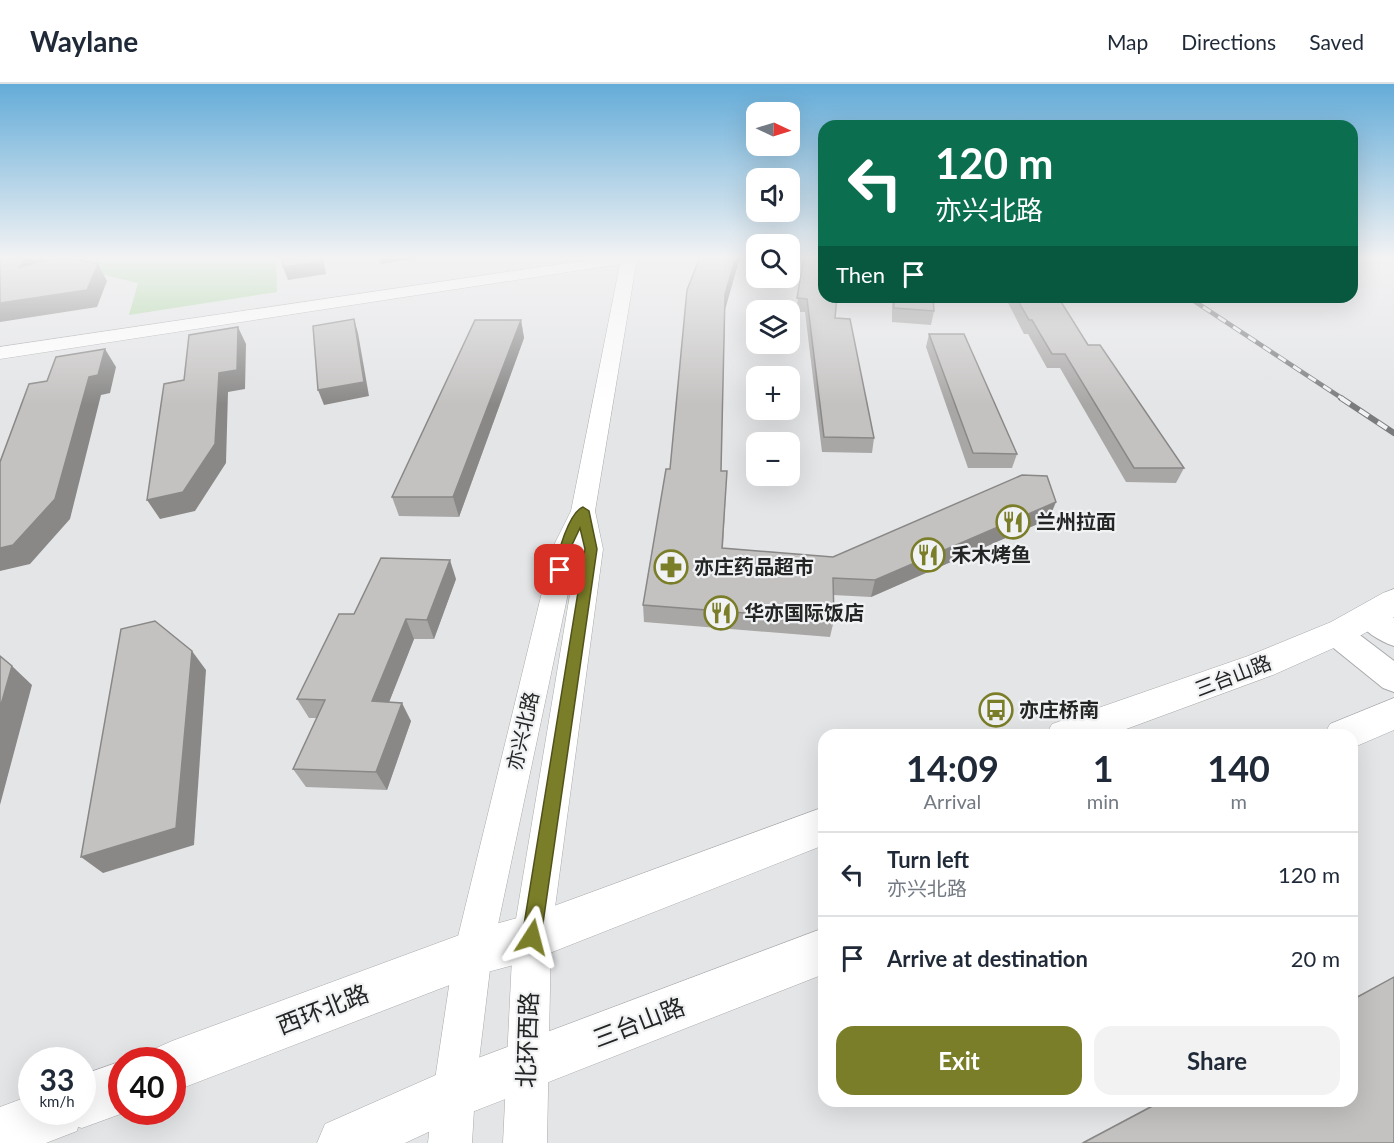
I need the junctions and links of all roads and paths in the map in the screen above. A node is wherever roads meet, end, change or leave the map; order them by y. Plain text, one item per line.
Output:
1 (305, 306) edge
2 (620, 306) edge
3 (0, 353) edge
4 (583, 511) junction
5 (1386, 617) edge
6 (1337, 634) junction
7 (1394, 679) edge
8 (1394, 713) edge
9 (1082, 729) edge
10 (1357, 729) edge
11 (818, 828) edge
12 (532, 937) junction
13 (473, 953) junction
14 (818, 953) edge
15 (186, 1063) edge
16 (527, 1066) junction
17 (454, 1093) junction
18 (24, 1125) edge
19 (0, 1134) edge
20 (344, 1143) edge
21 (450, 1143) edge
22 (525, 1143) edge

1 - 3 street
2 - 4 street, 亦兴北路
4 - 12 street, 亦兴北路
4 - 13 street, 亦兴北路
5 - 6 main road, 三台山路
6 - 7 main road
6 - 9 main road, 三台山路
8 - 10 main road
11 - 12 main road
12 - 13 main road, 西环北路
12 - 16 street, 北环西路
13 - 15 main road, 西环北路
13 - 17 street
14 - 16 main road, 三台山路
16 - 17 main road, 三台山路
16 - 22 street, 北环西路
17 - 20 main road
17 - 21 street
18 - 19 main road

